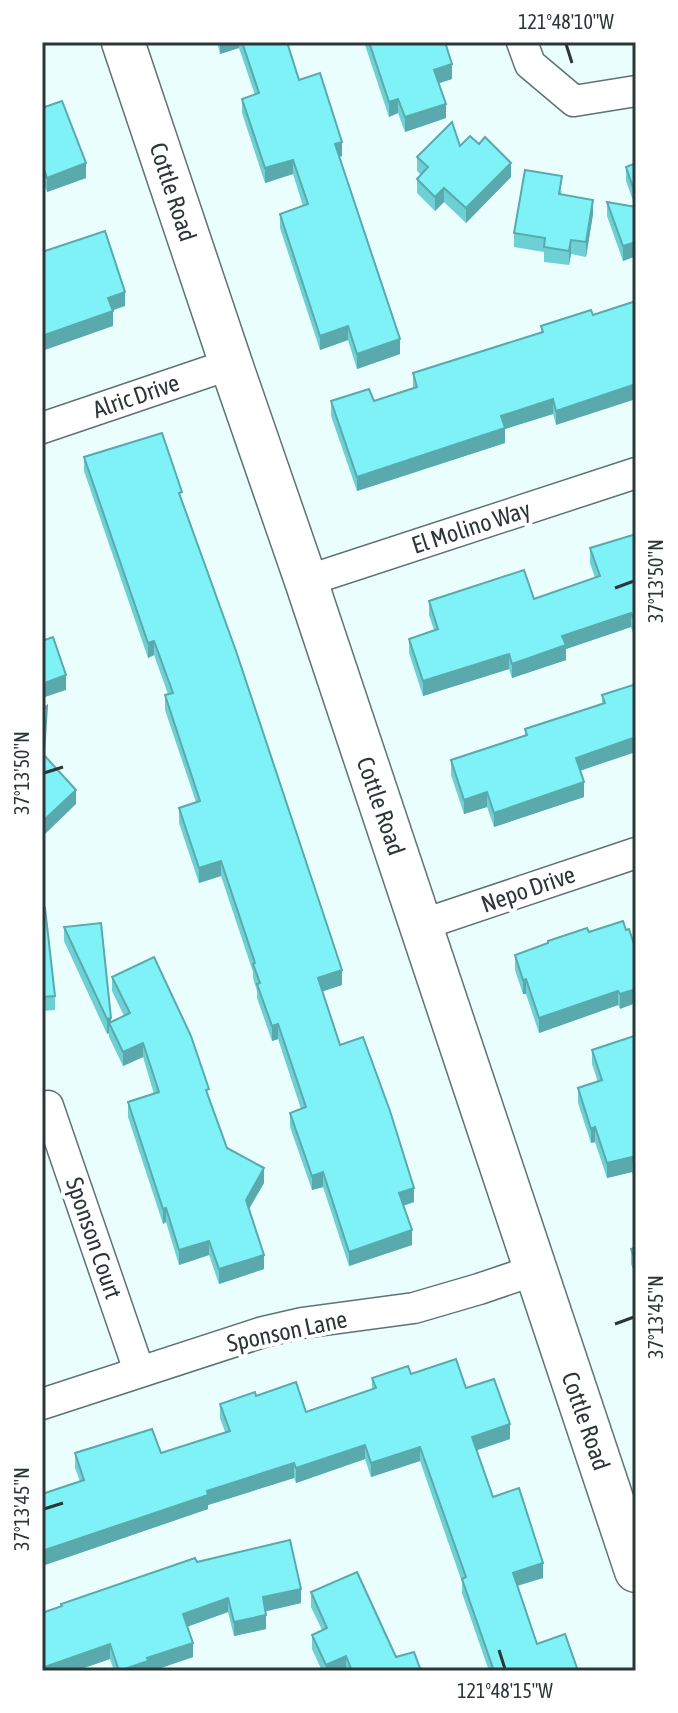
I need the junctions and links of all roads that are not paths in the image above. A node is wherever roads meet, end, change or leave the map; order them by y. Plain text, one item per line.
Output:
1 (123, 42) edge
2 (522, 42) edge
3 (636, 91) edge
4 (231, 364) junction
5 (42, 428) edge
6 (636, 473) edge
7 (306, 581) junction
8 (636, 853) edge
9 (421, 925) junction
10 (48, 1106) dead end
11 (535, 1270) junction
12 (139, 1371) junction
13 (42, 1404) edge
14 (636, 1571) edge

1 - 4 street, Cottle Road
2 - 3 street
4 - 5 street, Alric Drive
4 - 7 street, Cottle Road
6 - 7 street, El Molino Way
7 - 9 street, Cottle Road
8 - 9 street, Nepo Drive
9 - 11 street, Cottle Road
10 - 12 street, Sponson Court
11 - 12 street, Sponson Lane
11 - 14 street, Cottle Road
12 - 13 street, Sponson Lane

